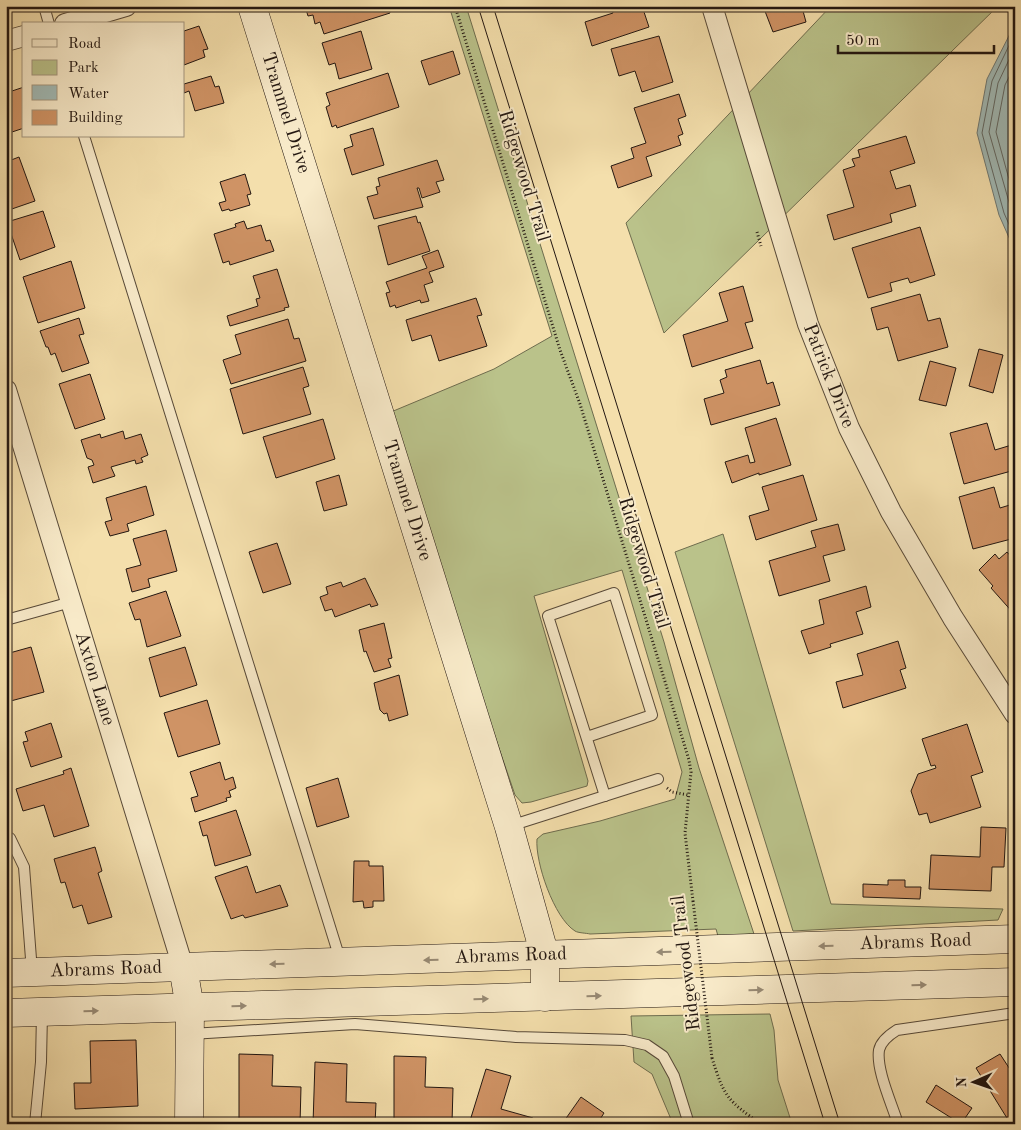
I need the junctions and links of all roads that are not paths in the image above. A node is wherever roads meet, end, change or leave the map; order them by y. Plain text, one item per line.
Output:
1 (44, 6) edge
2 (126, 6) edge
3 (252, 6) edge
4 (712, 6) edge
5 (48, 22) edge
6 (72, 22) edge
7 (22, 37) edge
8 (6, 42) edge
9 (85, 138) edge
10 (6, 390) edge
11 (10, 418) edge
12 (71, 602) junction
13 (6, 620) edge
14 (1015, 714) edge
15 (587, 737) junction
16 (658, 778) road end
17 (605, 796) junction
18 (508, 826) junction
19 (6, 836) edge
20 (1015, 939) edge
21 (545, 956) junction
22 (341, 962) junction
23 (183, 967) junction
24 (19, 972) edge
25 (1015, 982) edge
26 (545, 997) junction
27 (42, 1012) junction
28 (6, 1013) edge
29 (1015, 1013) edge
30 (191, 1021) junction
31 (36, 1124) edge
32 (188, 1124) edge
33 (689, 1124) edge
34 (898, 1124) edge

1 - 5 lane
2 - 6 street
3 - 18 main road, Trammel Drive
4 - 14 street, Patrick Drive
7 - 8 street
9 - 22 lane
10 - 11 street, Axton Lane
11 - 12 street, Axton Lane
12 - 13 lane
12 - 23 street, Axton Lane
15 - 15 lane
15 - 17 lane
16 - 17 lane
17 - 18 lane
18 - 21 main road, Trammel Drive
19 - 24 lane
20 -> 21 main road, Abrams Road
21 -> 22 main road, Abrams Road
21 - 26 main road, Trammel Drive
22 -> 23 main road, Abrams Road
23 - 24 main road, Abrams Road
23 - 30 main road
26 -> 25 main road
30 -> 26 main road
27 - 28 main road
27 -> 30 main road
27 - 31 lane
29 - 34 lane
30 - 32 main road
30 - 33 lane

